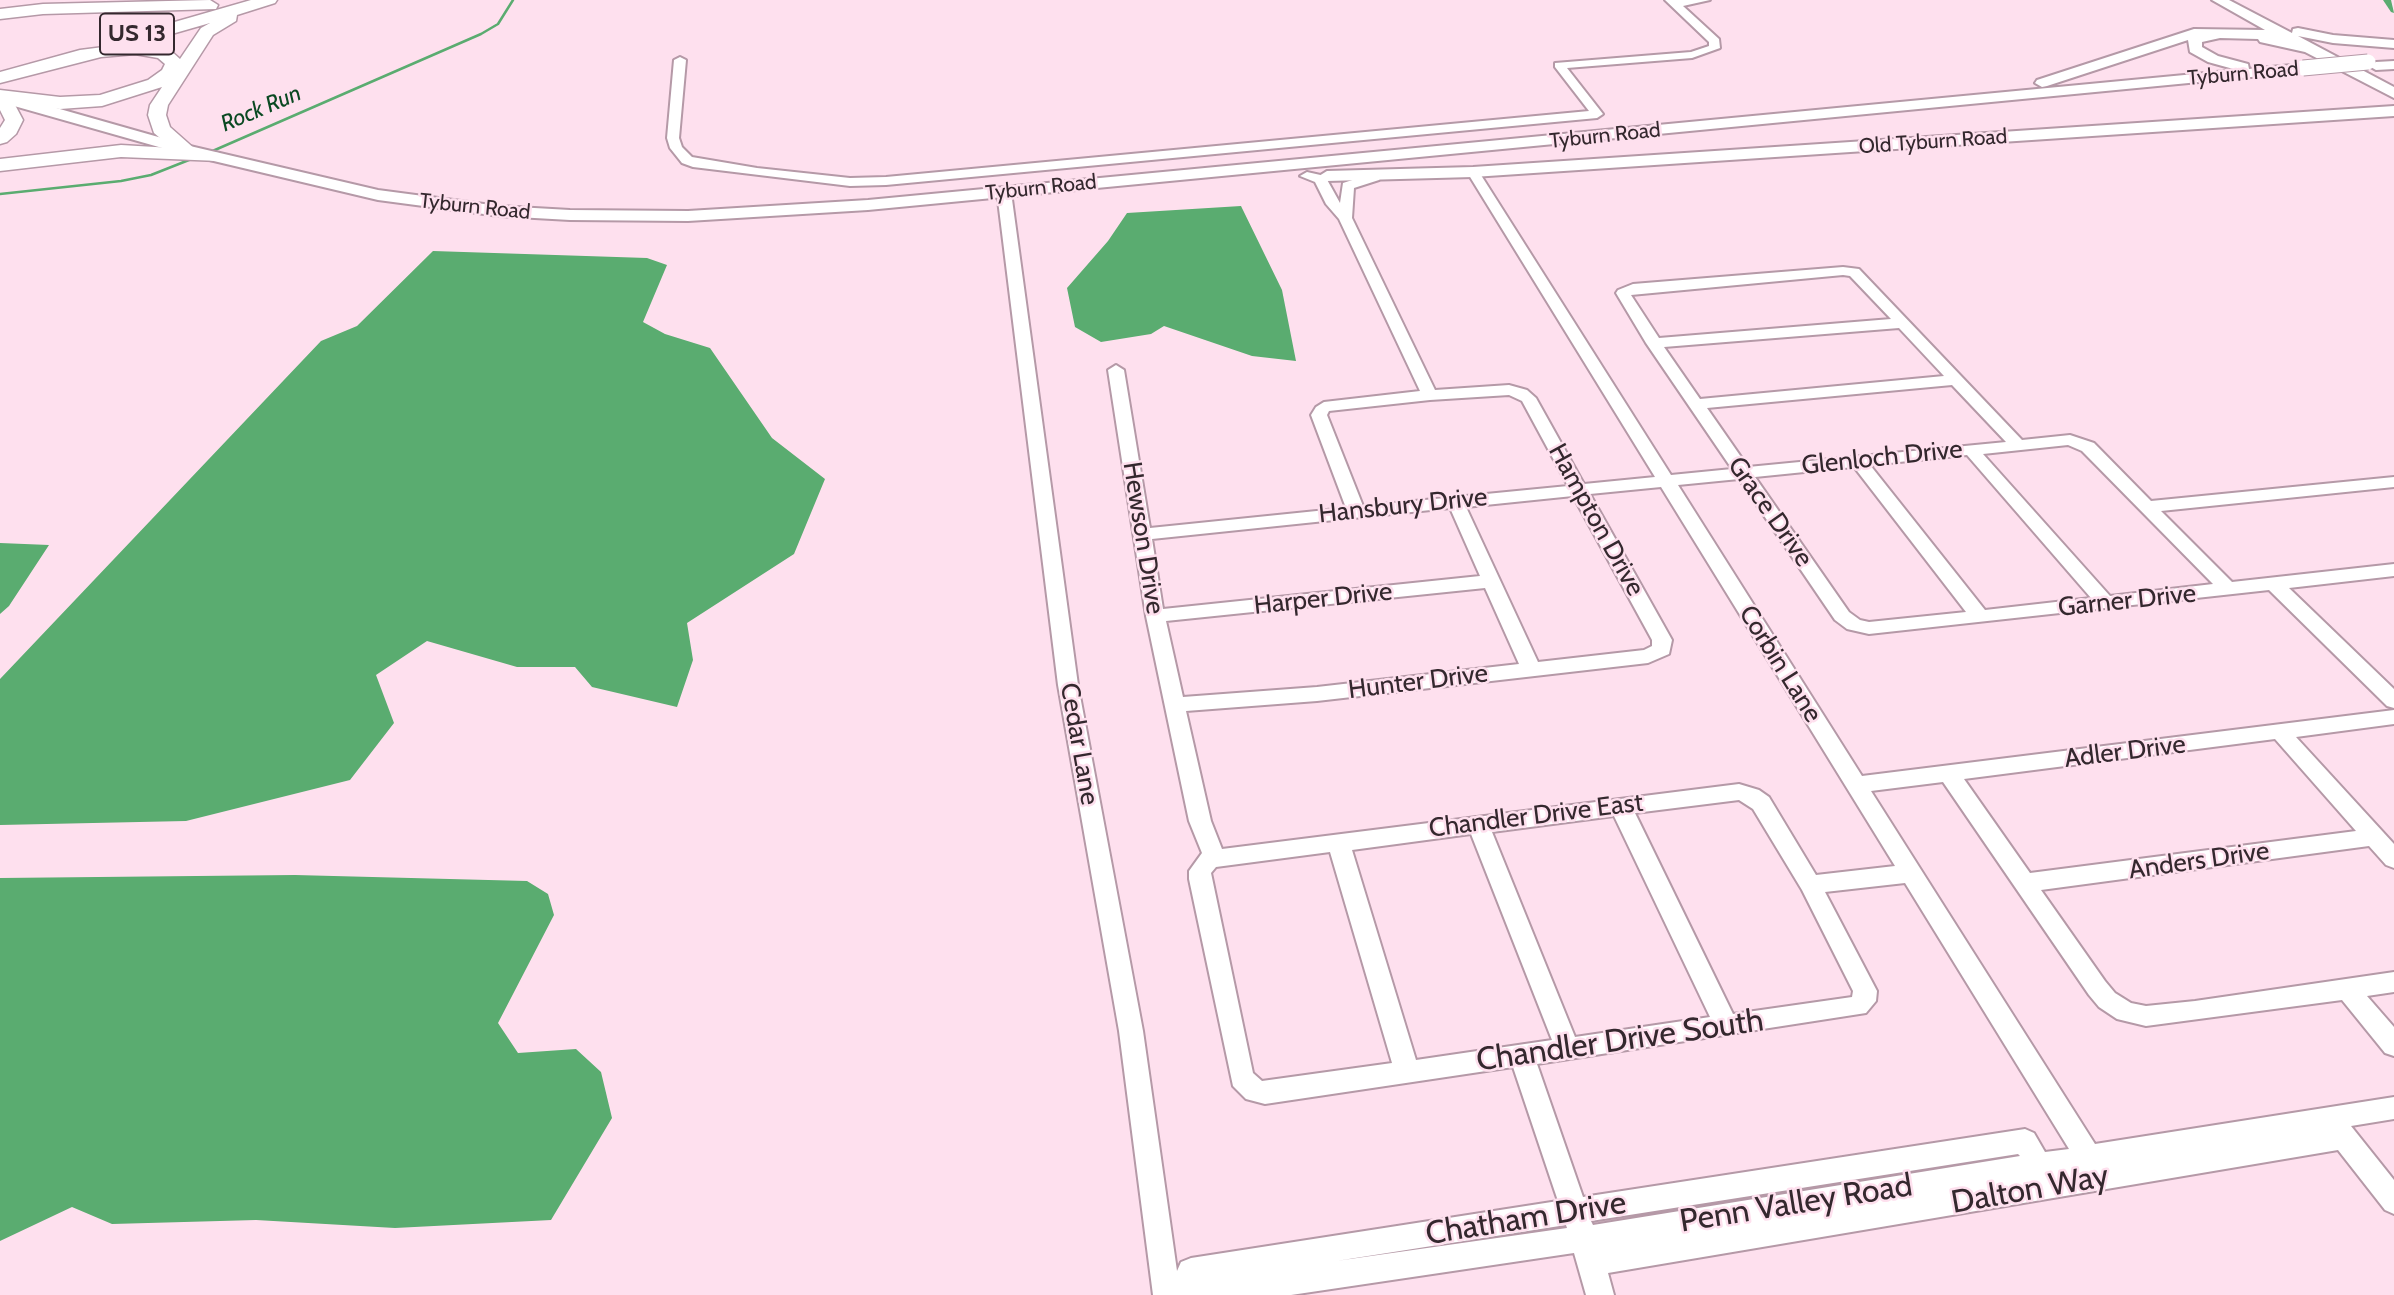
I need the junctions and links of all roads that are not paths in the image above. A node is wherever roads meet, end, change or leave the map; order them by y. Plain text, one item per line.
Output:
1 (245, 0) edge
2 (254, 0) edge
3 (271, 0) edge
4 (1705, 0) edge
5 (2221, 1) edge
6 (1672, 2) edge
7 (0, 16) edge
8 (2256, 19) junction
9 (2194, 33) junction
10 (2285, 35) junction
11 (2394, 44) edge
12 (2303, 48) junction
13 (62, 60) junction
14 (680, 60) dead end
15 (2394, 62) edge
16 (20, 68) junction
17 (2282, 69) junction
18 (2309, 70) junction
19 (0, 87) edge
20 (2092, 89) junction
21 (2394, 93) edge
22 (1965, 100) junction
23 (2394, 100) edge
24 (2394, 111) edge
25 (0, 138) edge
26 (182, 151) junction
27 (212, 157) joint
28 (0, 165) edge
29 (1473, 172) junction
30 (1197, 173) junction
31 (1307, 176) junction
32 (1374, 177) junction
33 (1004, 192) junction
34 (1345, 218) junction
35 (1903, 323) junction
36 (1654, 343) junction
37 (1116, 370) dead end
38 (1957, 380) junction
39 (1430, 395) junction
40 (1696, 404) junction
41 (2017, 444) junction
42 (1970, 449) junction
43 (1857, 460) junction
44 (1742, 472) junction
45 (1664, 479) junction
46 (2394, 482) edge
47 (1579, 488) junction
48 (1455, 501) junction
49 (2147, 507) junction
50 (1356, 511) junction
51 (1142, 534) junction
52 (2394, 569) edge
53 (1491, 581) junction
54 (2274, 583) junction
55 (2228, 589) junction
56 (2106, 603) junction
57 (1155, 616) junction
58 (1980, 617) junction
59 (1660, 651) joint
60 (1531, 669) junction
61 (2394, 701) edge
62 (1174, 705) junction
63 (2394, 717) edge
64 (2280, 732) junction
65 (1948, 774) junction
66 (1856, 785) junction
67 (1620, 805) junction
68 (1478, 824) junction
69 (2374, 837) junction
70 (1338, 841) junction
71 (1214, 856) junction
72 (2394, 859) edge
73 (1912, 873) junction
74 (2024, 883) junction
75 (1810, 885) junction
76 (2394, 982) edge
77 (2347, 989) junction
78 (1726, 1025) junction
79 (2394, 1045) edge
80 (1567, 1050) junction
81 (1522, 1056) junction
82 (1406, 1071) junction
83 (2394, 1108) edge
84 (2336, 1127) junction
85 (2088, 1156) junction
86 (2038, 1164) junction
87 (2394, 1201) edge
88 (1575, 1211) junction
89 (1588, 1251) junction
90 (1167, 1295) edge
91 (1196, 1295) edge
92 (1600, 1295) edge

1 - 7 highway
2 - 16 highway, US 13
3 - 13 highway, US 13
3 - 26 highway
4 - 6 street
5 - 8 main road
5 - 9 main road
6 - 14 street
7 - 16 highway
8 - 10 main road
8 - 11 main road
9 - 10 main road
9 - 22 main road
10 - 12 main road
10 - 21 main road
12 - 17 main road
12 - 23 main road
13 - 19 highway, US 13
13 - 19 highway
15 - 18 main road, Tyburn Road, bridge
16 - 19 highway, US 13
17 - 18 main road, Tyburn Road
17 - 20 main road, Tyburn Road
18 - 20 main road, Tyburn Road
19 - 25 highway
19 - 26 main road
20 - 22 main road, Tyburn Road
22 - 30 main road, Tyburn Road
24 - 29 main road, Old Tyburn Road
26 - 27 highway
26 - 28 highway
27 - 33 main road, Tyburn Road
29 - 32 main road, Old Tyburn Road
29 - 45 street, Corbin Lane
30 - 31 main road, Old Tyburn Road
30 - 33 main road, Tyburn Road
31 - 32 main road, Old Tyburn Road
31 - 34 street
32 - 34 street
33 - 90 street, Cedar Lane
34 - 39 street
35 - 36 street
35 - 36 street, Grace Drive
35 - 38 street
36 - 40 street, Grace Drive
37 - 51 street, Hewson Drive
38 - 40 street
38 - 41 street
39 - 47 street, Hampton Drive
39 - 50 street
40 - 44 street, Grace Drive
41 - 42 street, Glenloch Drive
41 - 49 street, Glenloch Drive
42 - 43 street, Glenloch Drive
42 - 56 street
43 - 44 street, Glenloch Drive
43 - 58 street
44 - 45 street, Glenloch Drive
44 - 58 street, Grace Drive
45 - 47 street, Hansbury Drive
45 - 66 street, Corbin Lane
46 - 49 street
47 - 48 street, Hansbury Drive
47 - 59 street, Hampton Drive
48 - 50 street, Hansbury Drive
48 - 53 street
49 - 55 street, Glenloch Drive
50 - 51 street, Hansbury Drive
51 - 57 street, Hewson Drive
52 - 54 street, Garner Drive
53 - 57 street, Harper Drive
53 - 60 street
54 - 55 street, Garner Drive
54 - 61 street
55 - 56 street, Garner Drive
56 - 58 street, Garner Drive
57 - 62 street, Hewson Drive
59 - 60 street, Hunter Drive
60 - 62 street, Hunter Drive
62 - 71 street, Hewson Drive
63 - 64 street, Adler Drive
64 - 65 street, Adler Drive
64 - 69 street
65 - 66 street, Adler Drive
65 - 74 street
66 - 73 street, Corbin Lane
67 - 68 street, Chandler Drive East
67 - 75 street, Chandler Drive East
67 - 78 street
68 - 70 street, Chandler Drive East
68 - 80 street
69 - 72 street
69 - 74 street, Anders Drive
70 - 71 street, Chandler Drive East
70 - 82 street
71 - 82 street, Chandler Drive South
73 - 75 street
73 - 85 street, Corbin Lane
74 - 77 street
75 - 78 street, Chandler Drive South
76 - 77 street
77 - 79 street
78 - 80 street, Chandler Drive South
80 - 81 street, Chandler Drive South
81 - 82 street, Chandler Drive South
81 - 88 street
83 - 84 street, Penn Valley Road
84 - 85 street, Penn Valley Road
84 - 87 street
84 - 89 street, Dalton Way
85 - 86 street, Penn Valley Road
86 - 88 street, Chatham Drive
86 - 89 street, Penn Valley Road
88 - 89 street
88 - 91 street, Chatham Drive
89 - 91 street, Penn Valley Road
89 - 92 street

